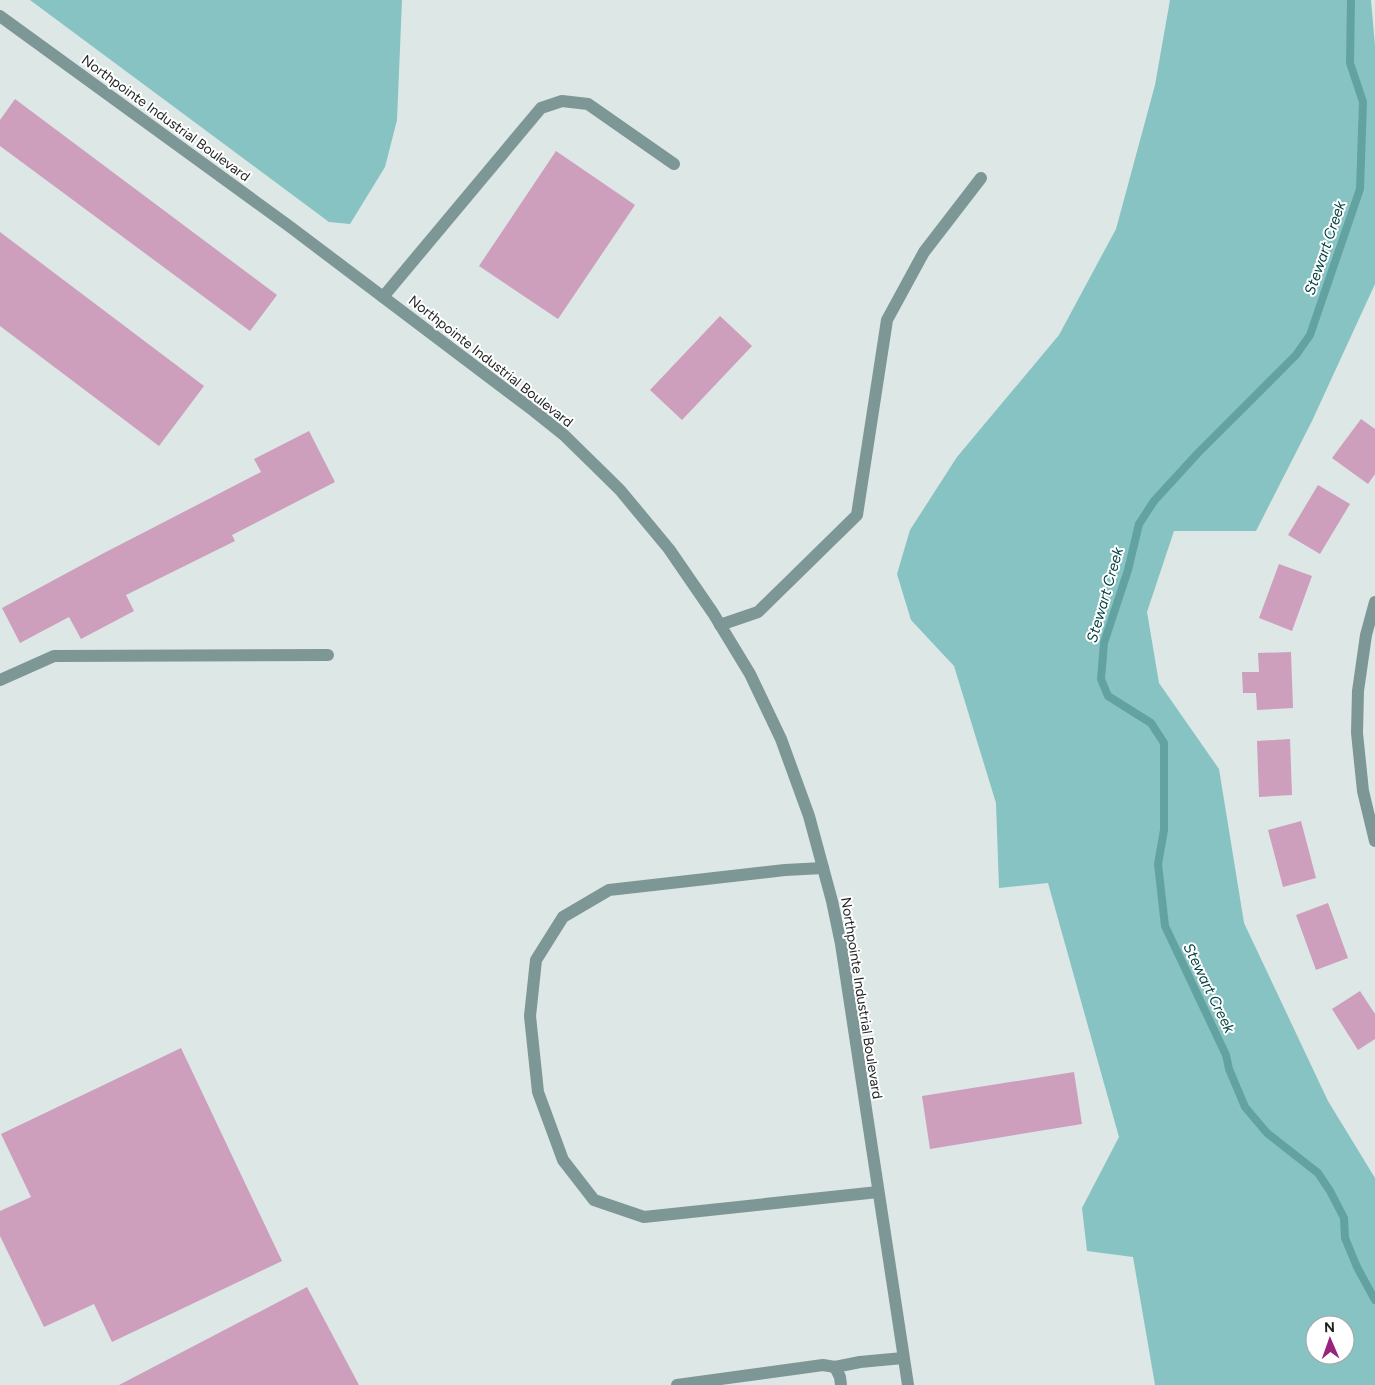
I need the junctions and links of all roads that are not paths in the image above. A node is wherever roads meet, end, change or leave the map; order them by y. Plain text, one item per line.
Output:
1 (0, 17) edge
2 (674, 164) dead end
3 (981, 178) dead end
4 (383, 297) junction
5 (1375, 602) edge
6 (720, 625) junction
7 (328, 655) dead end
8 (0, 680) edge
9 (1375, 841) edge
10 (823, 868) junction
11 (878, 1192) junction
12 (903, 1358) junction
13 (836, 1367) junction
14 (677, 1385) edge
15 (842, 1385) edge
16 (908, 1385) edge

1 - 4 street, Northpointe Industrial Boulevard
2 - 4 street
3 - 6 street
4 - 6 street, Northpointe Industrial Boulevard
5 - 9 street
6 - 10 street, Northpointe Industrial Boulevard
7 - 8 street
10 - 11 street, Northpointe Industrial Boulevard
10 - 11 street
11 - 12 street, Northpointe Industrial Boulevard
12 - 13 street
12 - 16 street, Northpointe Industrial Boulevard
13 - 14 street
13 - 15 street

